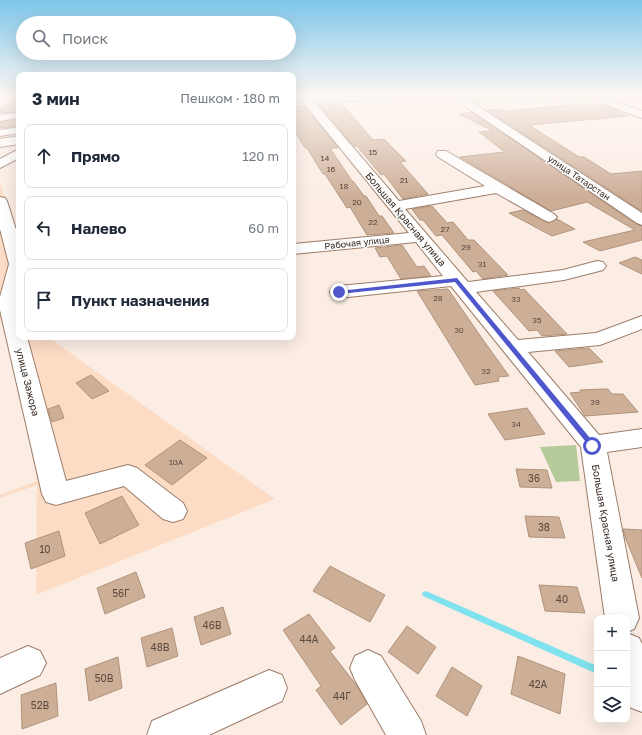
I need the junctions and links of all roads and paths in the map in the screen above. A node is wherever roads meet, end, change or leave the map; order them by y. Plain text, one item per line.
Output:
1 (327, 129) edge
2 (506, 129) edge
3 (16, 130) edge
4 (0, 133) edge
5 (16, 140) edge
6 (0, 143) edge
7 (442, 154) dead end
8 (16, 155) edge
9 (0, 164) edge
10 (498, 188) junction
11 (0, 201) edge
12 (395, 206) junction
13 (549, 217) dead end
14 (642, 220) edge
15 (421, 236) junction
16 (296, 249) edge
17 (16, 257) edge
18 (597, 266) dead end
19 (16, 272) edge
20 (460, 284) junction
21 (339, 292) dead end
22 (642, 322) edge
23 (16, 335) edge
24 (17, 340) edge
25 (512, 347) junction
26 (642, 438) edge
27 (592, 446) junction
28 (173, 511) dead end
29 (621, 615) edge
30 (630, 660) edge
31 (368, 668) dead end
32 (269, 688) dead end
33 (642, 694) edge
34 (166, 735) edge
35 (407, 735) edge

1 - 12 street, Большая Красная улица
2 - 14 street, улица Татарстан
3 - 4 street
5 - 6 street
7 - 10 street
8 - 9 street
10 - 12 street
10 - 13 street
11 - 17 street, улица Зажора
12 - 15 street, Большая Красная улица
15 - 16 street, Рабочая улица
15 - 20 street, Большая Красная улица
18 - 20 street
19 - 23 street, улица Зажора
20 - 21 street
20 - 25 street, Большая Красная улица
22 - 25 street
24 - 28 street, улица Зажора
25 - 27 street, Большая Красная улица
26 - 27 street
27 - 29 street, Большая Красная улица
30 - 33 street
31 - 35 street
32 - 34 street

